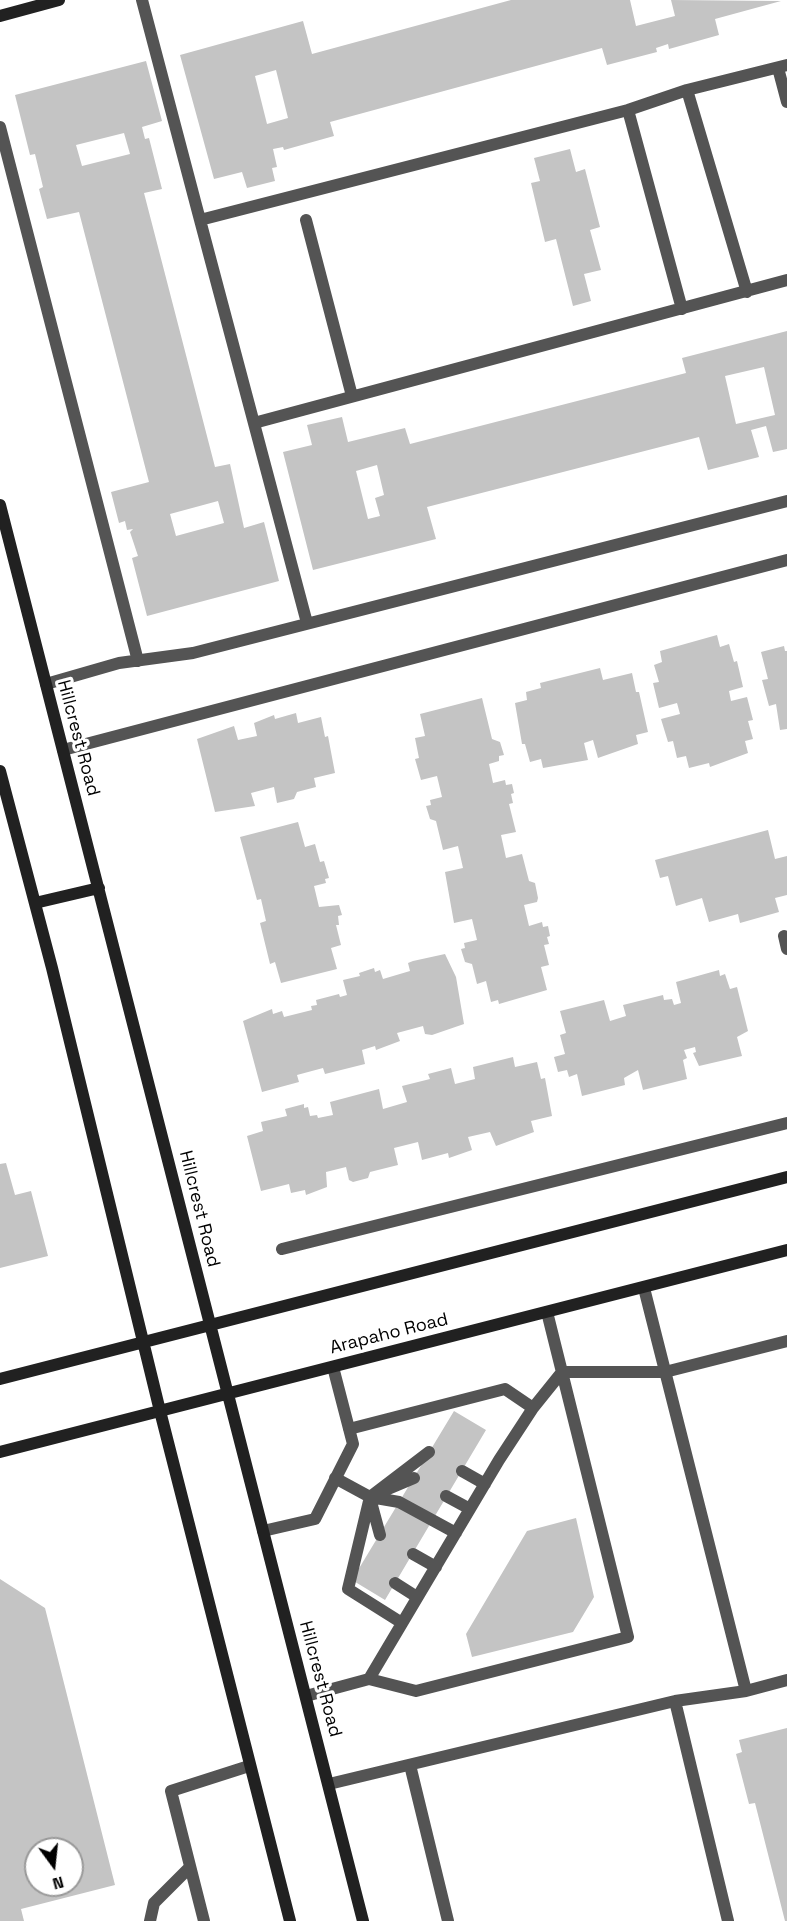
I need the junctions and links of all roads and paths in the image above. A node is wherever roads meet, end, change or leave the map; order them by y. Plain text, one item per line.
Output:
1 (59, 0) edge
2 (142, 0) edge
3 (0, 16) edge
4 (782, 66) edge
5 (687, 90) junction
6 (787, 102) edge
7 (628, 110) junction
8 (0, 127) edge
9 (200, 219) junction
10 (306, 220) dead end
11 (787, 280) edge
12 (747, 292) junction
13 (682, 309) junction
14 (352, 396) junction
15 (254, 423) junction
16 (787, 501) edge
17 (1, 510) edge
18 (787, 560) edge
19 (307, 623) junction
20 (138, 661) junction
21 (46, 684) junction
22 (63, 750) junction
23 (0, 771) edge
24 (99, 888) junction
25 (35, 903) junction
26 (784, 936) dead end
27 (787, 949) edge
28 (787, 1123) edge
29 (787, 1177) edge
30 (282, 1250) dead end
31 (787, 1250) edge
32 (644, 1288) junction
33 (547, 1312) junction
34 (211, 1325) junction
35 (787, 1341) edge
36 (144, 1342) junction
37 (333, 1367) junction
38 (562, 1372) junction
39 (665, 1372) junction
40 (0, 1379) edge
41 (229, 1394) junction
42 (533, 1408) junction
43 (160, 1411) junction
44 (349, 1429) junction
45 (0, 1452) edge
46 (429, 1452) dead end
47 (462, 1471) dead end
48 (336, 1478) junction
49 (414, 1478) dead end
50 (485, 1484) junction
51 (447, 1496) dead end
52 (370, 1497) junction
53 (470, 1509) junction
54 (263, 1531) junction
55 (456, 1533) junction
56 (380, 1535) dead end
57 (413, 1554) dead end
58 (363, 1564) dead end
59 (436, 1567) junction
60 (395, 1583) dead end
61 (417, 1597) junction
62 (402, 1623) junction
63 (369, 1680) junction
64 (787, 1680) edge
65 (746, 1691) junction
66 (306, 1696) junction
67 (675, 1701) junction
68 (410, 1765) junction
69 (249, 1766) junction
70 (329, 1784) junction
71 (190, 1867) junction
72 (150, 1921) edge
73 (204, 1921) edge
74 (290, 1921) edge
75 (363, 1921) edge
76 (448, 1921) edge
77 (728, 1921) edge

1 - 3 main road
2 - 9 lane
4 - 5 lane
4 - 6 lane
5 - 7 lane
5 - 12 lane
7 - 9 lane
7 - 13 lane
8 - 20 lane
9 - 15 lane
10 - 14 lane
11 - 12 lane
12 - 13 lane
13 - 14 lane
14 - 15 lane
15 - 19 lane
16 - 19 lane
17 - 21 main road, Hillcrest Road
18 - 22 lane
19 - 20 lane
20 - 21 lane
21 - 22 main road, Hillcrest Road
22 - 24 main road, Hillcrest Road
23 - 25 main road
24 - 25 main road
24 - 34 main road, Hillcrest Road
25 - 36 main road
26 - 27 lane
28 - 30 lane
29 - 34 main road
31 - 32 main road, Arapaho Road
32 - 33 main road, Arapaho Road
32 - 39 lane
33 - 37 main road, Arapaho Road
33 - 38 lane
34 - 36 main road
34 - 41 main road, Hillcrest Road
35 - 39 lane
36 - 40 main road
36 - 43 main road
37 - 41 main road, Arapaho Road
37 - 44 lane
38 - 39 lane
38 - 42 lane
38 - 63 lane
39 - 65 lane
41 - 43 main road, Arapaho Road
41 - 54 main road, Hillcrest Road
42 - 44 lane
42 - 50 lane
43 - 45 main road, Arapaho Road
43 - 69 main road
44 - 48 lane
46 - 52 lane
47 - 50 lane
48 - 52 lane
48 - 54 lane
49 - 52 lane
50 - 53 lane
51 - 53 lane
52 - 55 lane
52 - 56 lane
52 - 58 lane
52 - 62 lane
53 - 55 lane
54 - 66 main road, Hillcrest Road
55 - 59 lane
57 - 59 lane
59 - 61 lane
60 - 61 lane
61 - 62 lane
62 - 63 lane
63 - 66 lane
64 - 65 lane
65 - 67 lane
66 - 70 main road, Hillcrest Road
67 - 68 lane
67 - 77 lane
68 - 70 lane
68 - 76 lane
69 - 71 lane
69 - 74 main road
70 - 75 main road, Hillcrest Road
71 - 72 lane
71 - 73 lane

